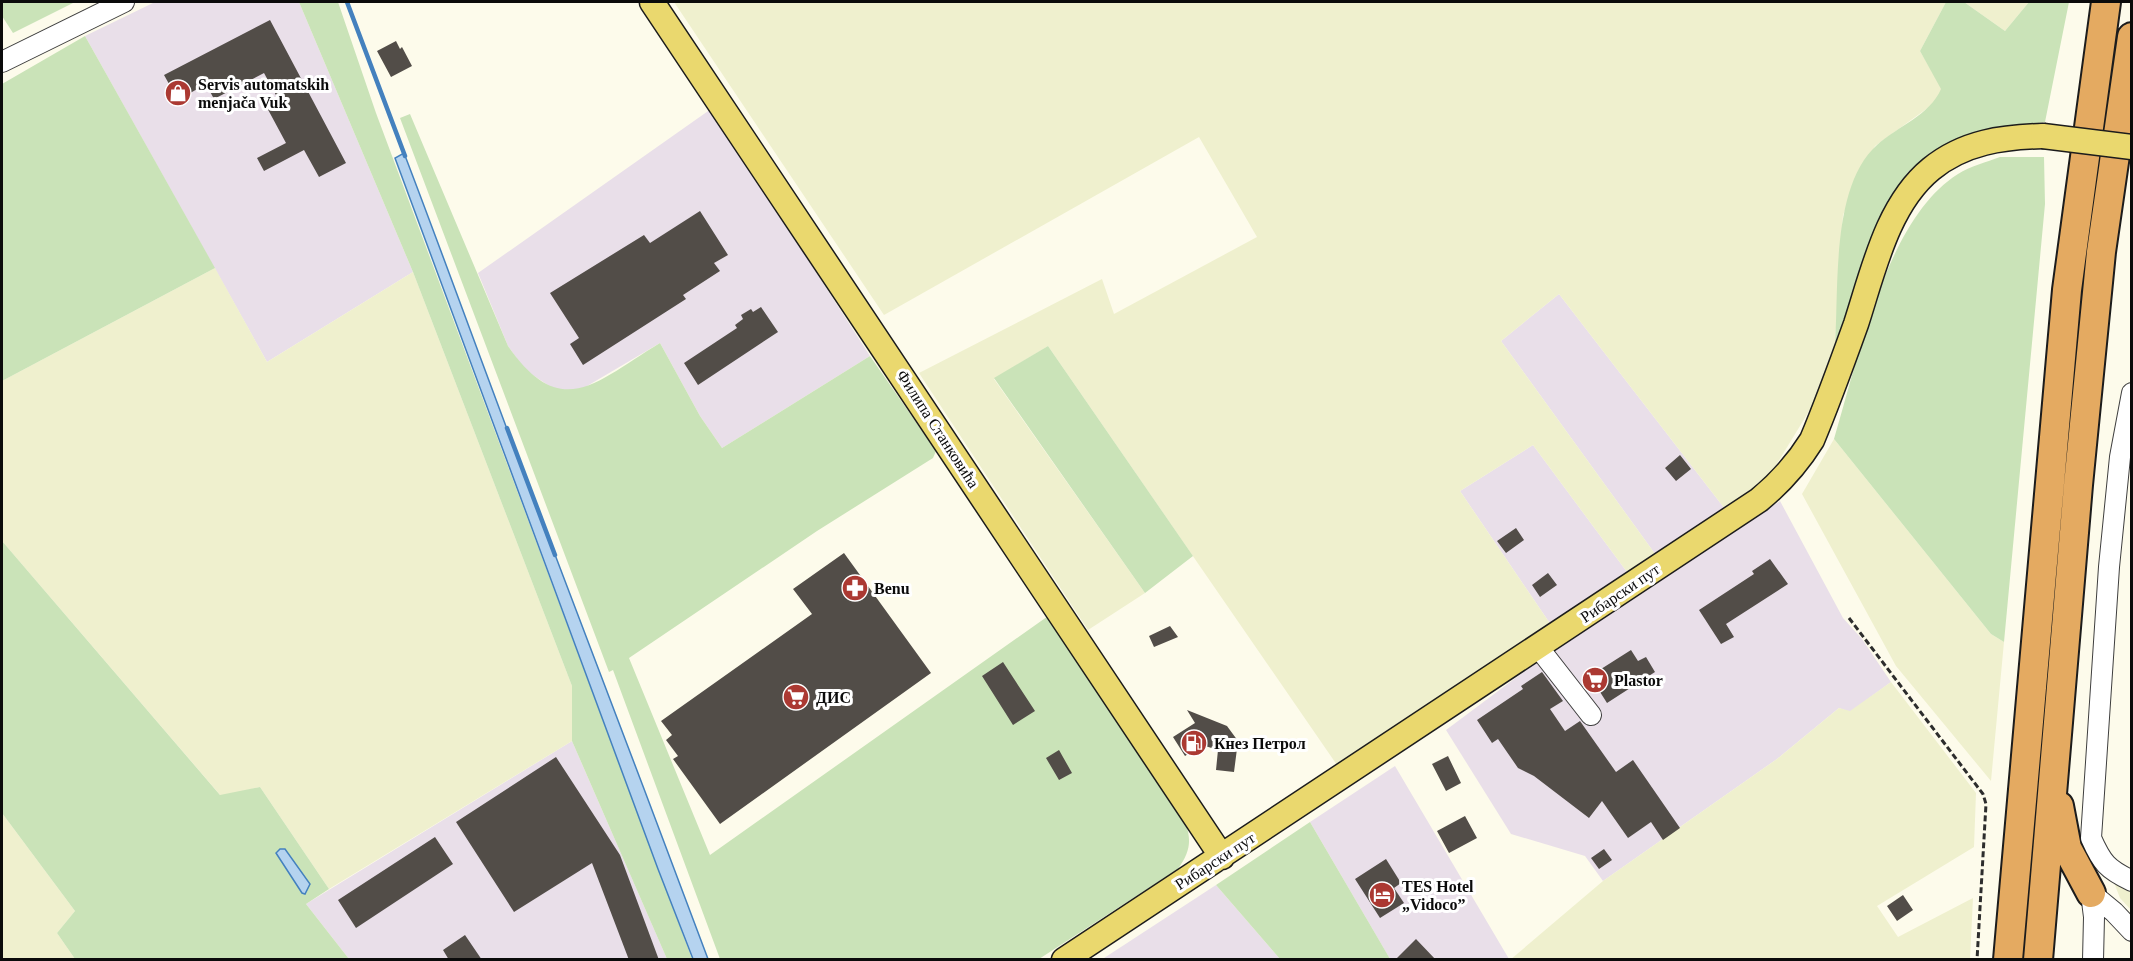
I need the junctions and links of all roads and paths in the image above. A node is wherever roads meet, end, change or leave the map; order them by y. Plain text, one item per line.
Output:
1 (124, 2) edge
2 (652, 2) edge
3 (2106, 2) edge
4 (2132, 37) edge
5 (2, 62) edge
6 (2132, 147) edge
7 (2132, 393) edge
8 (1849, 618) dead end
9 (1538, 646) junction
10 (1591, 716) dead end
11 (2053, 765) junction
12 (1222, 857) junction
13 (2132, 881) edge
14 (2091, 893) junction
15 (2132, 931) edge
16 (1064, 960) edge
17 (1977, 960) edge
18 (2008, 960) edge
19 (2038, 960) edge
20 (2093, 960) edge

1 - 5 street
2 - 12 main road, Филипа Станковића
3 - 18 highway
4 - 11 highway
6 - 9 main road, Рибарски пут, bridge
7 - 13 street
8 - 17 path
9 - 10 street
9 - 12 main road, Рибарски пут
11 - 14 highway
11 - 19 highway
12 - 16 main road, Рибарски пут
14 - 15 street
14 - 20 street

